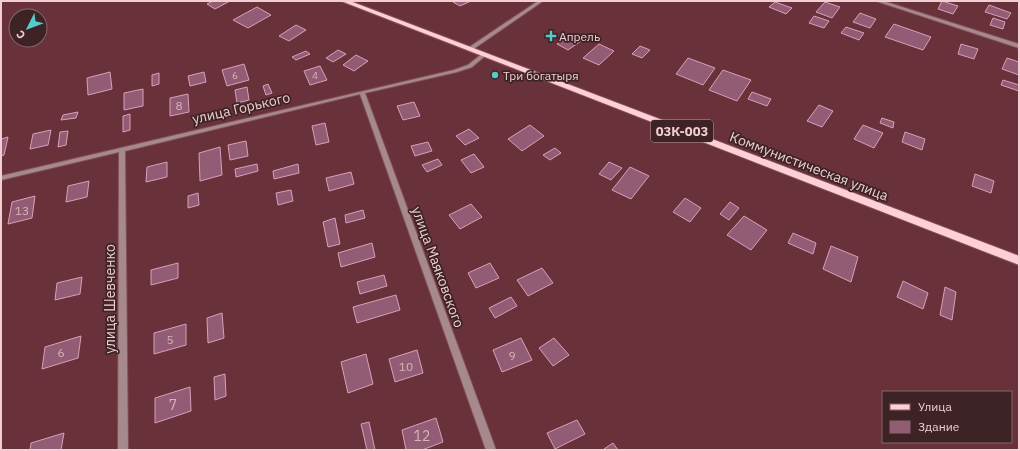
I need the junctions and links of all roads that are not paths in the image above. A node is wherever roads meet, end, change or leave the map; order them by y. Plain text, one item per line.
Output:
1 (344, 1) edge
2 (541, 1) edge
3 (878, 1) edge
4 (1019, 46) edge
5 (470, 49) junction
6 (483, 55) junction
7 (362, 92) junction
8 (122, 149) junction
9 (1, 178) edge
10 (1019, 261) edge
11 (123, 450) edge
12 (491, 450) edge

1 - 5 main road, Коммунистическая улица / 03К-003
2 - 5 street
3 - 4 street
5 - 6 main road, Коммунистическая улица / 03К-003
6 - 7 street, улица Горького
6 - 10 main road, Коммунистическая улица / 03К-003
7 - 8 street, улица Горького
7 - 12 street, улица Маяковского
8 - 9 street, улица Горького
8 - 11 street, улица Шевченко

